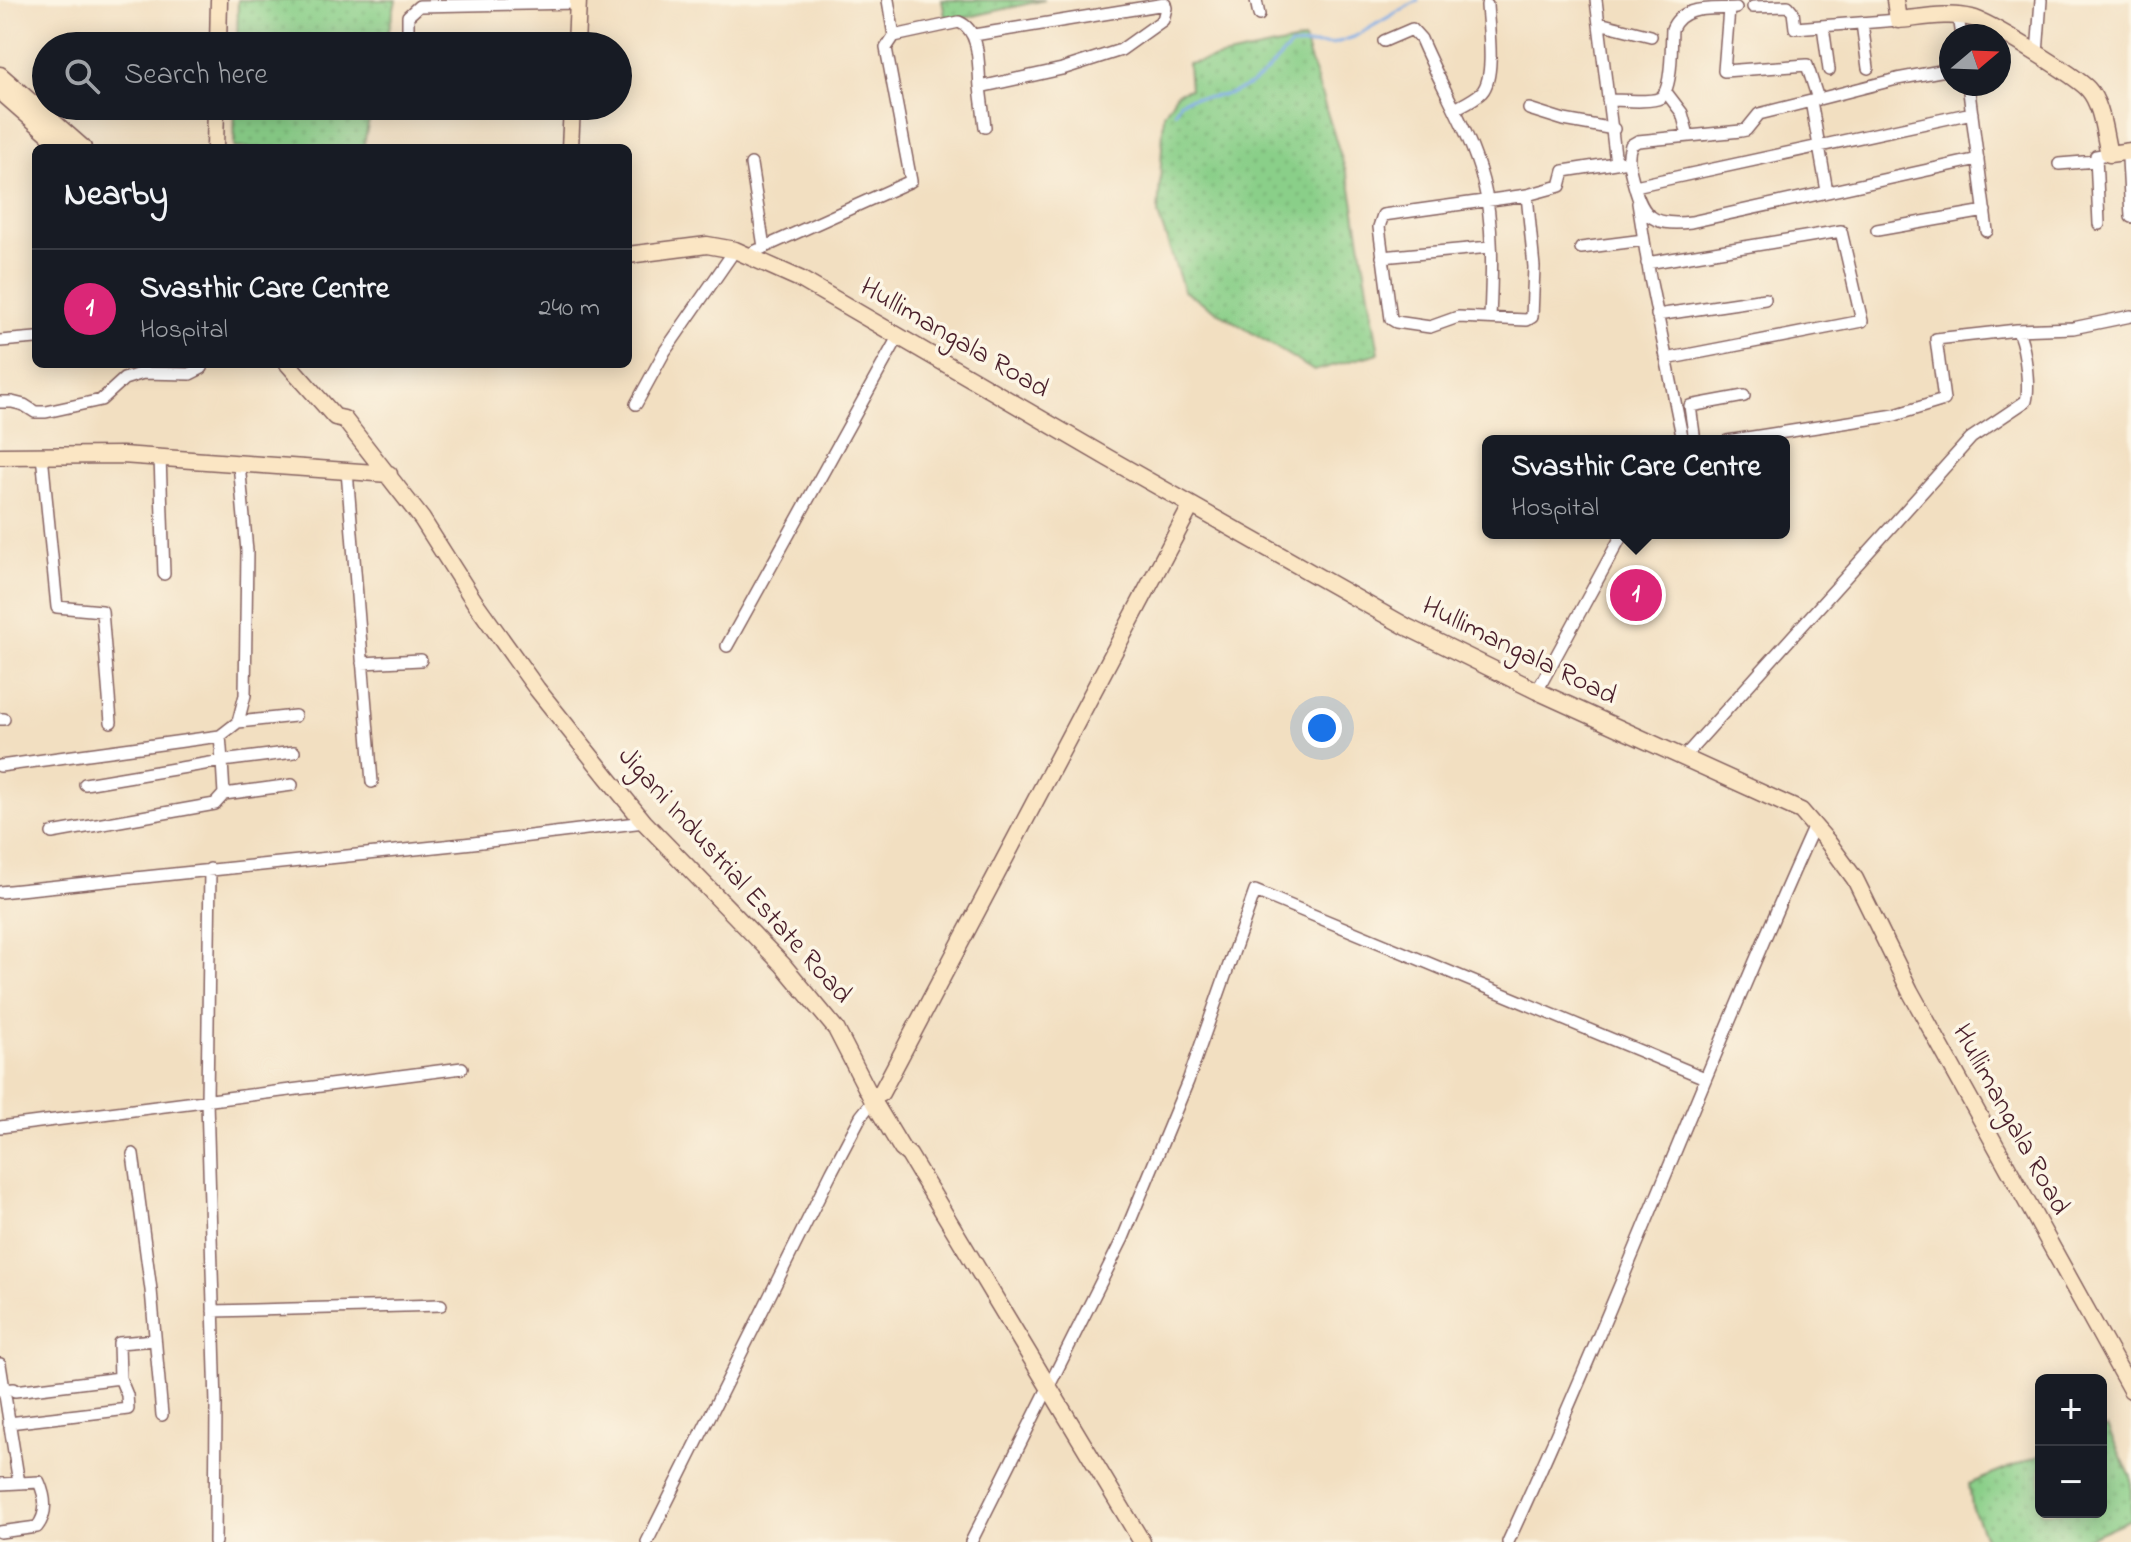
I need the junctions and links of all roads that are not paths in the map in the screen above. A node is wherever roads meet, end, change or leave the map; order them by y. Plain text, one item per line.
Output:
1 (219, 0) edge
2 (888, 0) edge
3 (1256, 0) edge
4 (1596, 0) edge
5 (1895, 0) edge
6 (2041, 0) edge
7 (578, 2) edge
8 (1487, 5) dead end
9 (1753, 7) dead end
10 (1259, 15) dead end
11 (1958, 17) junction
12 (1898, 20) junction
13 (1599, 23) junction
14 (1862, 23) junction
15 (1959, 24) edge
16 (1823, 26) junction
17 (218, 32) edge
18 (408, 32) edge
19 (577, 32) edge
20 (974, 35) junction
21 (894, 36) junction
22 (1651, 36) dead end
23 (1384, 41) dead end
24 (2037, 54) junction
25 (1868, 68) dead end
26 (1829, 70) dead end
27 (1939, 71) edge
28 (0, 75) edge
29 (980, 87) junction
30 (0, 91) edge
31 (1666, 92) junction
32 (1970, 96) edge
33 (1608, 100) junction
34 (1815, 100) junction
35 (32, 103) edge
36 (1455, 109) junction
37 (1529, 109) dead end
38 (1972, 113) junction
39 (32, 119) edge
40 (33, 120) edge
41 (51, 120) edge
42 (216, 120) edge
43 (571, 120) edge
44 (985, 127) dead end
45 (1614, 129) junction
46 (1688, 135) junction
47 (60, 144) edge
48 (78, 144) edge
49 (215, 144) edge
50 (570, 144) edge
51 (1819, 146) junction
52 (2131, 151) edge
53 (2102, 157) junction
54 (1978, 159) junction
55 (1622, 162) junction
56 (751, 164) dead end
57 (2059, 164) dead end
58 (1635, 186) junction
59 (1827, 191) junction
60 (1527, 195) junction
61 (1487, 201) junction
62 (1638, 203) junction
63 (1985, 211) junction
64 (2131, 217) edge
65 (2099, 224) dead end
66 (1877, 230) dead end
67 (1987, 231) dead end
68 (1644, 240) junction
69 (764, 247) junction
70 (1490, 247) junction
71 (1581, 248) dead end
72 (741, 252) junction
73 (632, 254) edge
74 (1382, 257) junction
75 (1647, 263) junction
76 (1765, 299) dead end
77 (1657, 315) junction
78 (2131, 316) edge
79 (1490, 318) junction
80 (2017, 330) junction
81 (898, 337) junction
82 (32, 338) edge
83 (0, 341) edge
84 (1666, 359) junction
85 (202, 368) edge
86 (292, 368) edge
87 (306, 368) edge
88 (1744, 396) dead end
89 (0, 402) edge
90 (636, 404) dead end
91 (344, 419) junction
92 (1682, 435) edge
93 (1694, 435) edge
94 (1766, 435) edge
95 (42, 455) junction
96 (0, 456) edge
97 (160, 457) junction
98 (239, 463) junction
99 (347, 471) junction
100 (389, 474) junction
101 (1191, 506) junction
102 (1620, 539) edge
103 (164, 574) dead end
104 (727, 646) dead end
105 (421, 660) dead end
106 (362, 663) junction
107 (1537, 691) junction
108 (295, 716) dead end
109 (111, 722) dead end
110 (238, 722) junction
111 (220, 736) junction
112 (294, 752) dead end
113 (1683, 758) junction
114 (222, 761) junction
115 (0, 766) edge
116 (372, 782) dead end
117 (85, 784) dead end
118 (292, 785) dead end
119 (224, 794) junction
120 (644, 822) junction
121 (1814, 826) junction
122 (52, 833) dead end
123 (210, 869) junction
124 (0, 892) edge
125 (462, 1068) dead end
126 (1705, 1078) junction
127 (877, 1097) junction
128 (207, 1101) junction
129 (0, 1127) edge
130 (133, 1154) dead end
131 (441, 1305) dead end
132 (213, 1311) junction
133 (155, 1340) junction
134 (0, 1364) edge
135 (120, 1378) junction
136 (1049, 1388) junction
137 (2, 1390) edge
138 (2131, 1390) edge
139 (162, 1415) dead end
140 (9, 1423) junction
141 (19, 1483) junction
142 (0, 1484) edge
143 (0, 1532) edge
144 (215, 1542) edge
145 (647, 1542) edge
146 (971, 1542) edge
147 (1142, 1542) edge
148 (1508, 1542) edge

1 - 17 street
2 - 21 street
3 - 10 street
4 - 13 street
5 - 12 street
6 - 24 street
7 - 18 street
7 - 19 street
8 - 36 street
9 - 16 street
11 - 12 street
11 - 15 street
11 - 24 street
12 - 14 street
13 - 22 street
13 - 33 street
14 - 16 street
14 - 25 street
16 - 26 street
20 - 21 street
20 - 29 street
20 - 29 street
21 - 69 street
23 - 36 street
24 - 53 street
27 - 34 street
28 - 35 street
29 - 44 street
30 - 39 street
31 - 33 street
31 - 34 street
31 - 46 street
32 - 38 street
33 - 45 street
34 - 46 street
34 - 51 street
36 - 61 street
37 - 45 street
38 - 51 street
38 - 54 street
40 - 47 street
41 - 48 street
42 - 49 street
43 - 50 street
45 - 55 street
46 - 55 street
51 - 58 street
51 - 59 street
52 - 53 street
52 - 64 street
53 - 57 street
53 - 65 street
54 - 59 street
54 - 63 street
55 - 58 street
55 - 60 street
56 - 69 street
58 - 62 street
59 - 62 street
60 - 61 street
60 - 79 street
61 - 70 street
61 - 74 street
62 - 68 street
63 - 66 street
63 - 67 street
68 - 71 street
68 - 75 street
69 - 72 street
70 - 74 street
70 - 79 street
72 - 73 street, Hullimangala Road
72 - 81 street, Hullimangala Road
72 - 90 street
74 - 79 street
75 - 77 street
75 - 84 street
76 - 77 street
77 - 84 street
78 - 80 street
80 - 94 street
80 - 113 street
81 - 101 street, Hullimangala Road
81 - 104 street
82 - 83 street
84 - 92 street
85 - 89 street
86 - 91 street, Jigani Industrial Estate Road
87 - 91 street
88 - 93 street
91 - 100 street, Jigani Industrial Estate Road
95 - 96 street
95 - 97 street
95 - 109 street
97 - 98 street
97 - 103 street
98 - 99 street
98 - 110 street
99 - 100 street
99 - 106 street
100 - 120 street, Jigani Industrial Estate Road
101 - 107 street, Hullimangala Road
101 - 127 street
102 - 107 street
105 - 106 street
106 - 116 street
107 - 113 street, Hullimangala Road
108 - 110 street
110 - 111 street
111 - 114 street
111 - 115 street
112 - 114 street
113 - 121 street, Hullimangala Road
114 - 117 street
114 - 119 street
118 - 119 street
119 - 122 street
120 - 123 street
120 - 127 street, Jigani Industrial Estate Road
121 - 126 street
121 - 138 street, Hullimangala Road
123 - 124 street
123 - 128 street
125 - 128 street
126 - 136 street
126 - 148 street
127 - 136 street, Jigani Industrial Estate Road
127 - 145 street
128 - 129 street
128 - 132 street
130 - 133 street
131 - 132 street
132 - 144 street
133 - 135 street
133 - 139 street
134 - 137 street
135 - 137 street
135 - 140 street
136 - 146 street
136 - 147 street
137 - 140 street
140 - 141 street
141 - 142 street
141 - 143 street

